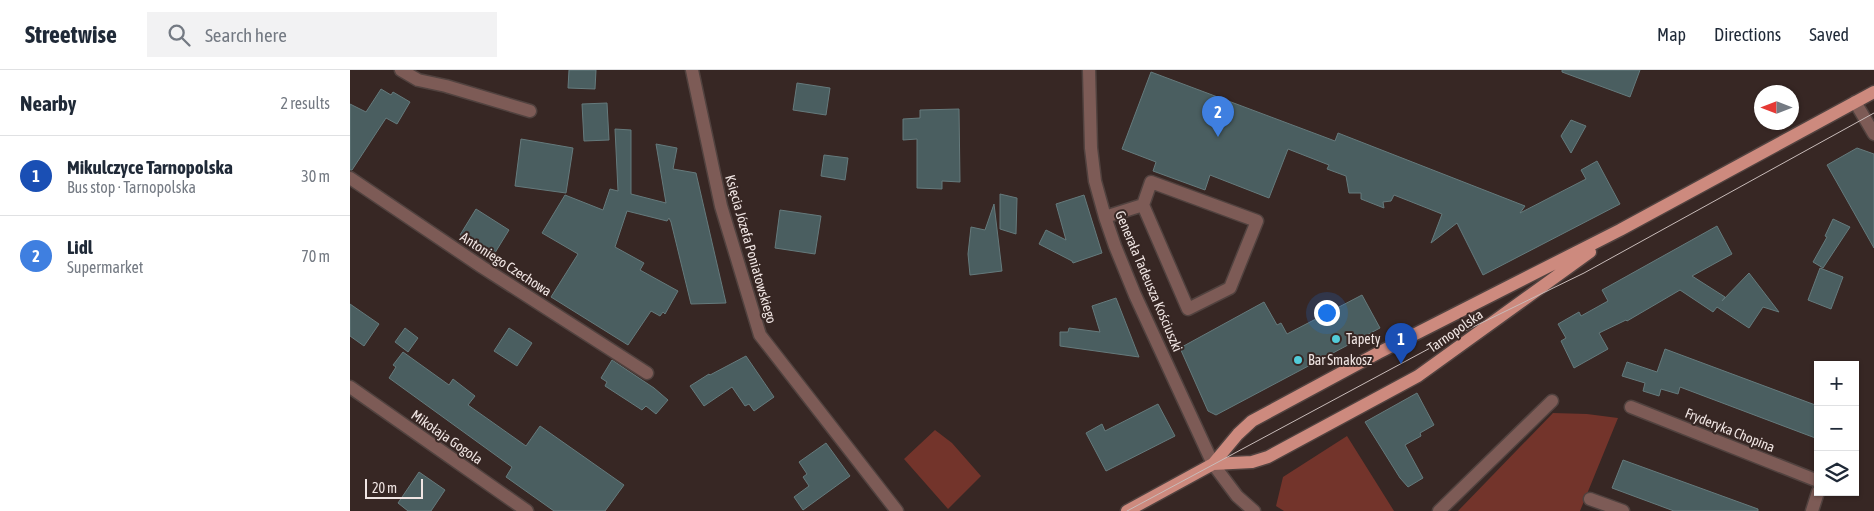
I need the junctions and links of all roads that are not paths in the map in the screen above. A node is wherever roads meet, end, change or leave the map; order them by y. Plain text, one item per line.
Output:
1 (401, 70) edge
2 (692, 70) edge
3 (1089, 70) edge
4 (1874, 92) edge
5 (1856, 102) junction
6 (530, 111) dead end
7 (1874, 134) edge
8 (350, 178) edge
9 (1143, 205) junction
10 (1105, 217) junction
11 (1620, 230) junction
12 (648, 373) dead end
13 (350, 387) edge
14 (1552, 401) dead end
15 (1631, 407) dead end
16 (1213, 464) junction
17 (1814, 479) edge
18 (1817, 496) edge
19 (1590, 499) dead end
20 (526, 511) edge
21 (897, 511) edge
22 (1127, 511) edge
23 (1254, 511) edge
24 (1439, 511) edge
25 (1623, 511) edge
26 (1812, 511) edge

1 - 6 street
2 - 21 street, Księcia Józefa Poniatowskiego
3 - 10 street, Generała Tadeusza Kościuszki
4 - 5 main road, Tarnopolska
5 - 7 street
5 - 11 main road, Tarnopolska
8 - 12 street, Antoniego Czechowa
9 - 9 street
9 - 10 street
10 - 16 street, Generała Tadeusza Kościuszki
11 - 16 main road, Tarnopolska
11 - 16 main road, Tarnopolska
13 - 20 street, Mikołaja Gogola
14 - 24 street
15 - 17 street, Fryderyka Chopina
16 - 22 main road, Tarnopolska
16 - 23 street
18 - 26 street
19 - 25 street

